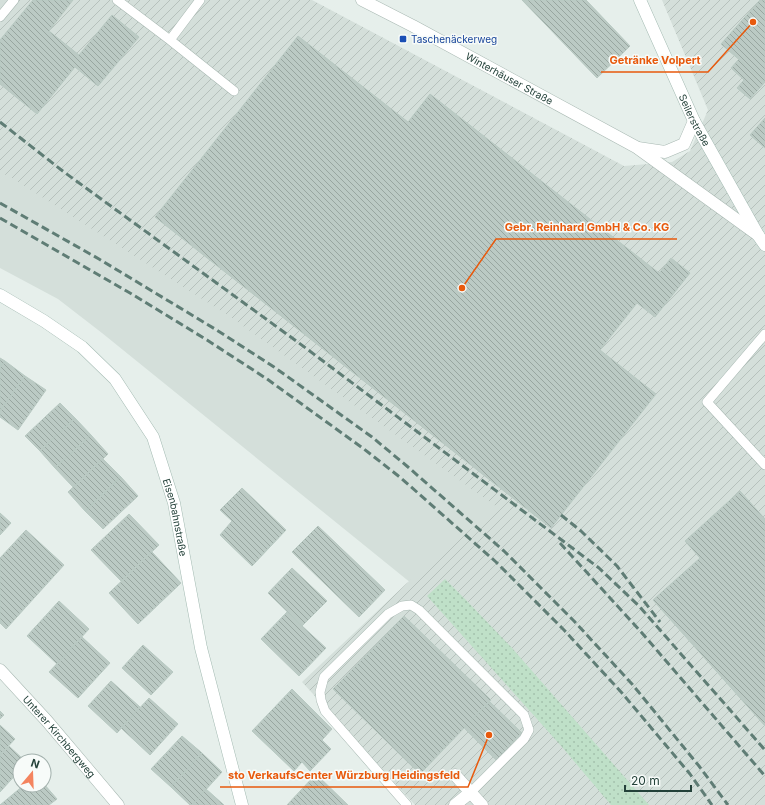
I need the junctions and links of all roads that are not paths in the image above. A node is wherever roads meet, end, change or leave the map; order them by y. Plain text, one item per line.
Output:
1 (14, 0) edge
2 (117, 0) edge
3 (200, 0) edge
4 (362, 0) edge
5 (640, 0) edge
6 (0, 17) edge
7 (170, 40) junction
8 (234, 91) dead end
9 (694, 121) junction
10 (636, 147) junction
11 (762, 240) edge
12 (0, 295) edge
13 (765, 334) edge
14 (765, 465) edge
15 (0, 670) edge
16 (455, 775) dead end
17 (471, 792) junction
18 (118, 805) edge
19 (242, 805) edge
20 (407, 805) edge
21 (455, 805) edge
22 (482, 805) edge

1 - 6 lane
2 - 7 lane
3 - 7 lane
4 - 10 street, Winterhäuser Straße
5 - 9 street, Seilerstraße
7 - 8 lane
9 - 10 street, Winterhäuser Straße
9 - 11 street, Seilerstraße
10 - 11 street, Winterhäuser Straße
12 - 19 street, Eisenbahnstraße
13 - 14 lane
15 - 18 street, Unterer Kirchbergweg
16 - 17 street
17 - 20 lane
17 - 21 street
17 - 22 street

